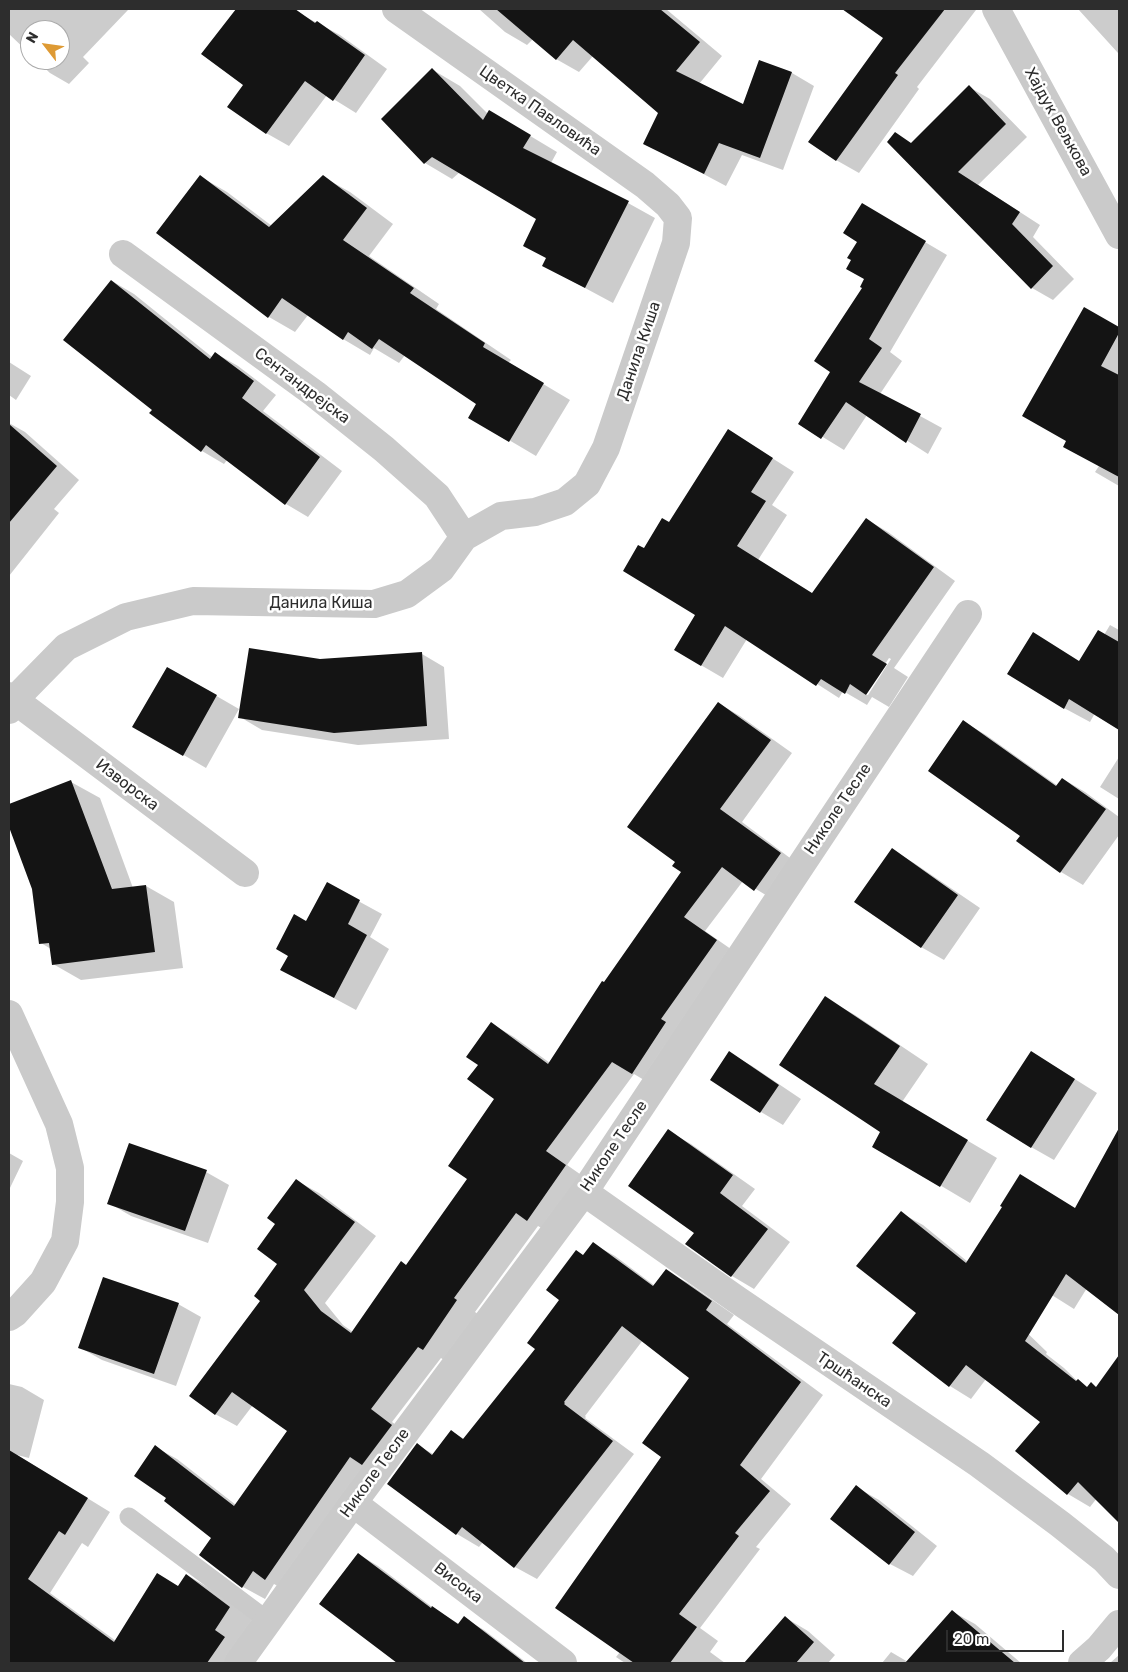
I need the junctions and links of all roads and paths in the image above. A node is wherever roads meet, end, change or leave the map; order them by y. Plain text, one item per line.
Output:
1 (396, 9) edge
2 (996, 9) edge
3 (678, 218) joint
4 (1119, 235) edge
5 (123, 254) dead end
6 (464, 537) junction
7 (968, 614) dead end
8 (10, 702) edge
9 (246, 873) dead end
10 (9, 1014) edge
11 (584, 1192) junction
12 (9, 1316) edge
13 (352, 1502) junction
14 (129, 1517) dead end
15 (1119, 1574) edge
16 (268, 1621) junction
17 (1119, 1624) edge
18 (238, 1663) edge
19 (563, 1663) edge
20 (1082, 1663) edge

1 - 3 street, Цветка Павловића
2 - 4 street, Хајдук Вељкова
3 - 6 street, Данила Киша
5 - 6 street, Сентандрејска
6 - 8 street, Данила Киша
7 - 11 street, Николе Тесле
8 - 9 street, Изворска
10 - 12 street
11 - 13 street, Николе Тесле
11 - 15 street, Тршћанска
13 - 16 street, Николе Тесле
13 - 19 street, Висока
14 - 16 lane
16 - 18 street, Николе Тесле
17 - 20 street

